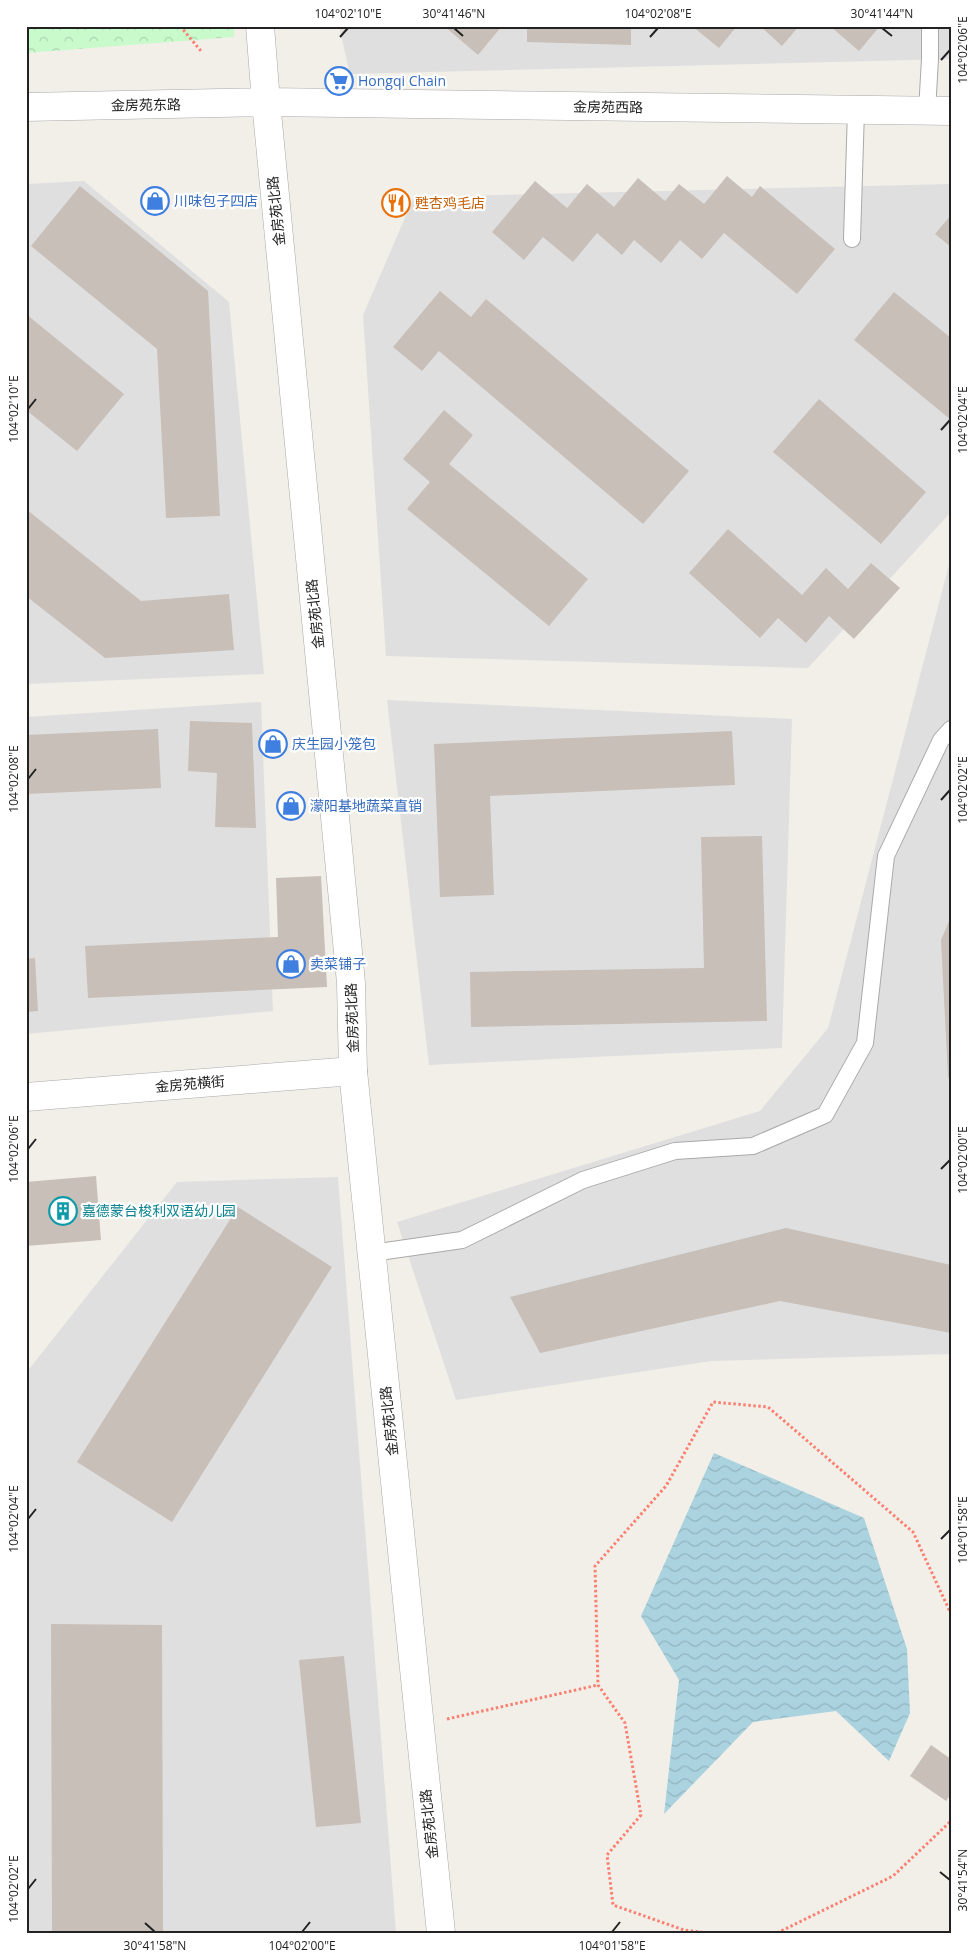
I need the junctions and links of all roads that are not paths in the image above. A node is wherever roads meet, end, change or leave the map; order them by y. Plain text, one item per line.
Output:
1 (260, 26) edge
2 (930, 26) edge
3 (266, 102) junction
4 (26, 107) edge
5 (856, 110) junction
6 (939, 111) edge
7 (852, 239) dead end
8 (951, 729) edge
9 (353, 1071) junction
10 (26, 1097) edge
11 (372, 1254) junction
12 (440, 1933) edge

1 - 3 street, 金房苑北路
2 - 6 lane
3 - 4 street, 金房苑东路
3 - 5 street, 金房苑西路
3 - 9 street, 金房苑北路
5 - 6 street, 金房苑西路
5 - 7 lane
8 - 11 lane
9 - 10 street, 金房苑横街
9 - 11 street, 金房苑北路
11 - 12 street, 金房苑北路

